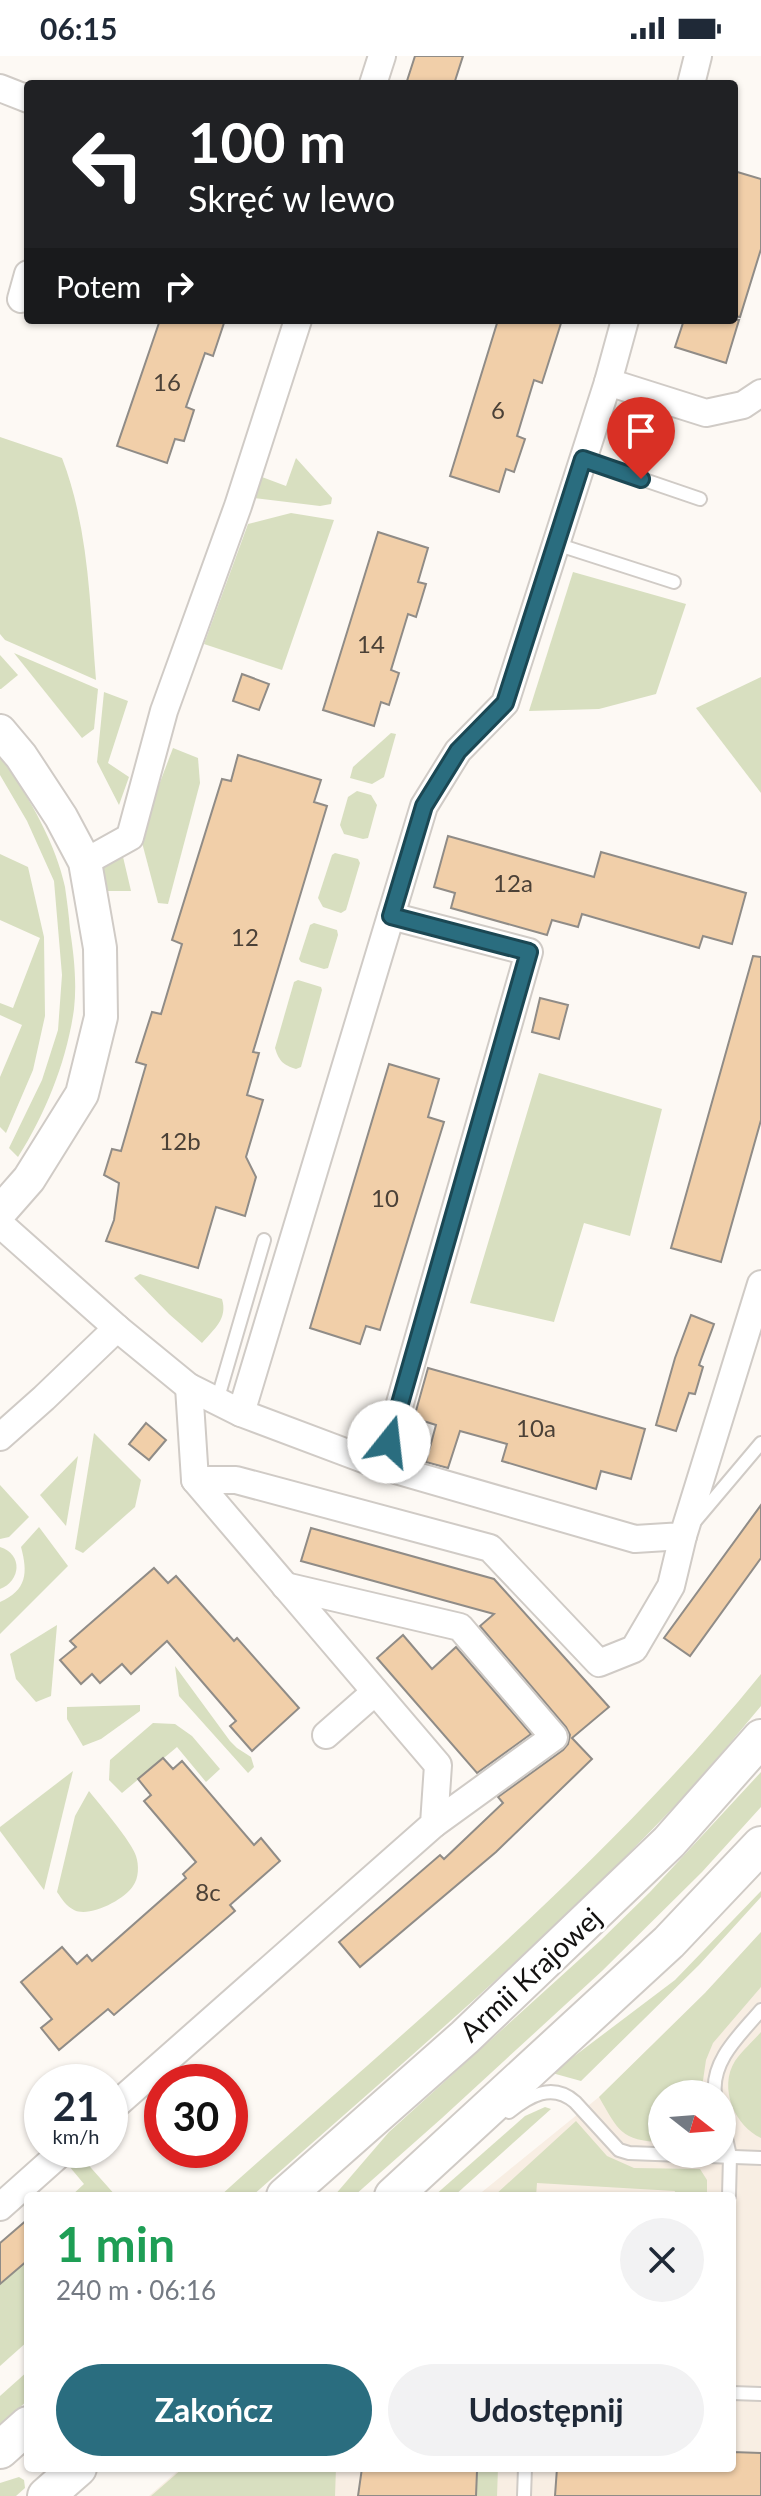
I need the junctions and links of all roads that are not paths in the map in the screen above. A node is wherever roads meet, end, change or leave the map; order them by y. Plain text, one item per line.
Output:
1 (382, 56) edge
2 (698, 56) edge
3 (374, 80) edge
4 (692, 80) edge
5 (0, 88) edge
6 (24, 97) edge
7 (297, 324) edge
8 (624, 324) edge
9 (608, 382) junction
10 (761, 393) edge
11 (583, 459) junction
12 (700, 499) dead end
13 (556, 544) junction
14 (674, 582) dead end
15 (0, 731) edge
16 (85, 862) junction
17 (391, 916) junction
18 (0, 1212) edge
19 (0, 1224) edge
20 (264, 1240) dead end
21 (761, 1284) edge
22 (117, 1328) junction
23 (189, 1387) junction
24 (229, 1407) junction
25 (0, 1437) edge
26 (761, 1443) edge
27 (382, 1466) junction
28 (195, 1480) junction
29 (683, 1536) junction
30 (285, 1586) junction
31 (375, 1692) junction
32 (326, 1735) dead end
33 (761, 1738) edge
34 (434, 1824) junction
35 (761, 1845) edge
36 (761, 2010) edge
37 (715, 2080) edge
38 (128, 2094) edge
39 (501, 2118) dead end
40 (648, 2155) edge
41 (736, 2156) edge
42 (761, 2158) edge
43 (44, 2168) edge
44 (730, 2168) edge
45 (290, 2192) edge
46 (397, 2192) edge
47 (729, 2192) edge
48 (0, 2207) edge
49 (736, 2393) edge
50 (761, 2394) edge
51 (525, 2472) edge
52 (524, 2496) edge

1 - 3 street
2 - 4 street
5 - 6 street
7 - 16 street
8 - 9 street
9 - 10 street
9 - 11 street
11 - 12 lane
11 - 13 street
13 - 14 lane
13 - 17 street
15 - 16 street
16 - 18 street
17 - 24 street
17 - 27 street
19 - 22 street
20 - 24 lane
21 - 29 street
22 - 23 street
22 - 25 street
23 - 24 street
23 - 28 street
24 - 27 street
26 - 29 lane
27 - 29 street
28 - 29 street
28 - 30 street
30 - 31 street
30 - 34 street
31 - 32 street
31 - 34 street
33 - 45 main road, Armii Krajowej
34 - 38 street
35 - 46 main road
36 - 37 lane
39 - 40 lane
41 - 42 lane
43 - 48 street
44 - 47 lane
49 - 50 lane
51 - 52 lane

